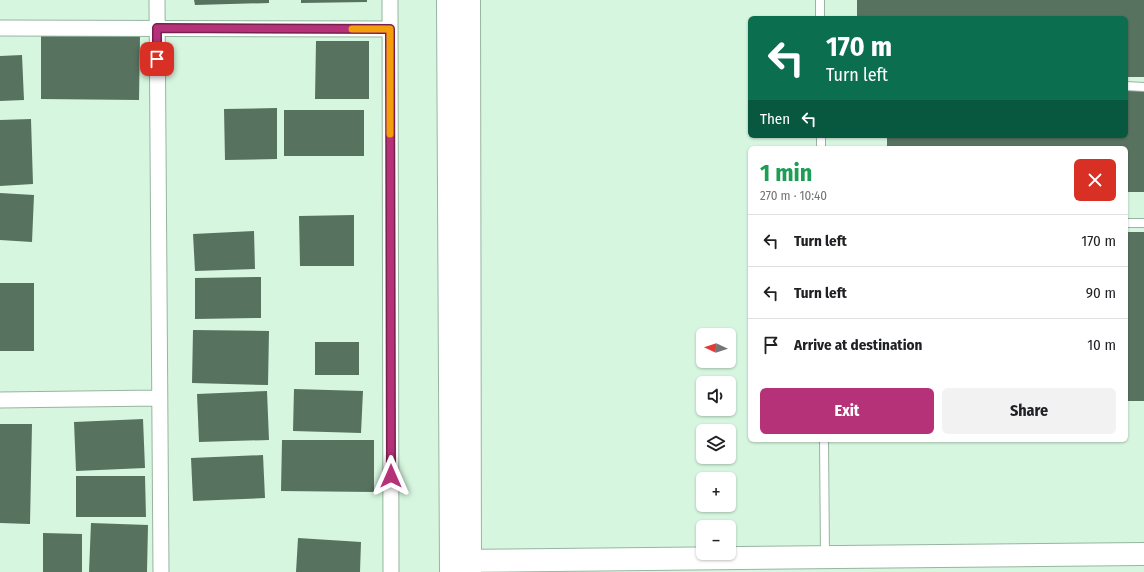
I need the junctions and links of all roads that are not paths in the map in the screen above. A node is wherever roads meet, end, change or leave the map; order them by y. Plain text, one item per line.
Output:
1 (157, 0) edge
2 (390, 0) edge
3 (448, 0) edge
4 (469, 0) edge
5 (820, 0) edge
6 (820, 16) edge
7 (0, 28) edge
8 (157, 28) junction
9 (390, 29) junction
10 (1128, 86) edge
11 (1144, 86) edge
12 (1128, 223) edge
13 (1144, 223) edge
14 (159, 398) junction
15 (0, 400) edge
16 (824, 442) edge
17 (1144, 554) edge
18 (825, 557) junction
19 (461, 566) edge
20 (161, 572) edge
21 (391, 572) edge

1 - 8 street
2 - 9 street
3 - 19 main road
4 - 19 main road
5 - 6 lane
7 - 8 street
8 - 9 street
8 - 14 street
9 - 21 street
10 - 11 lane
12 - 13 lane
14 - 15 street
14 - 20 street
16 - 18 lane
17 - 18 main road
18 - 19 main road

